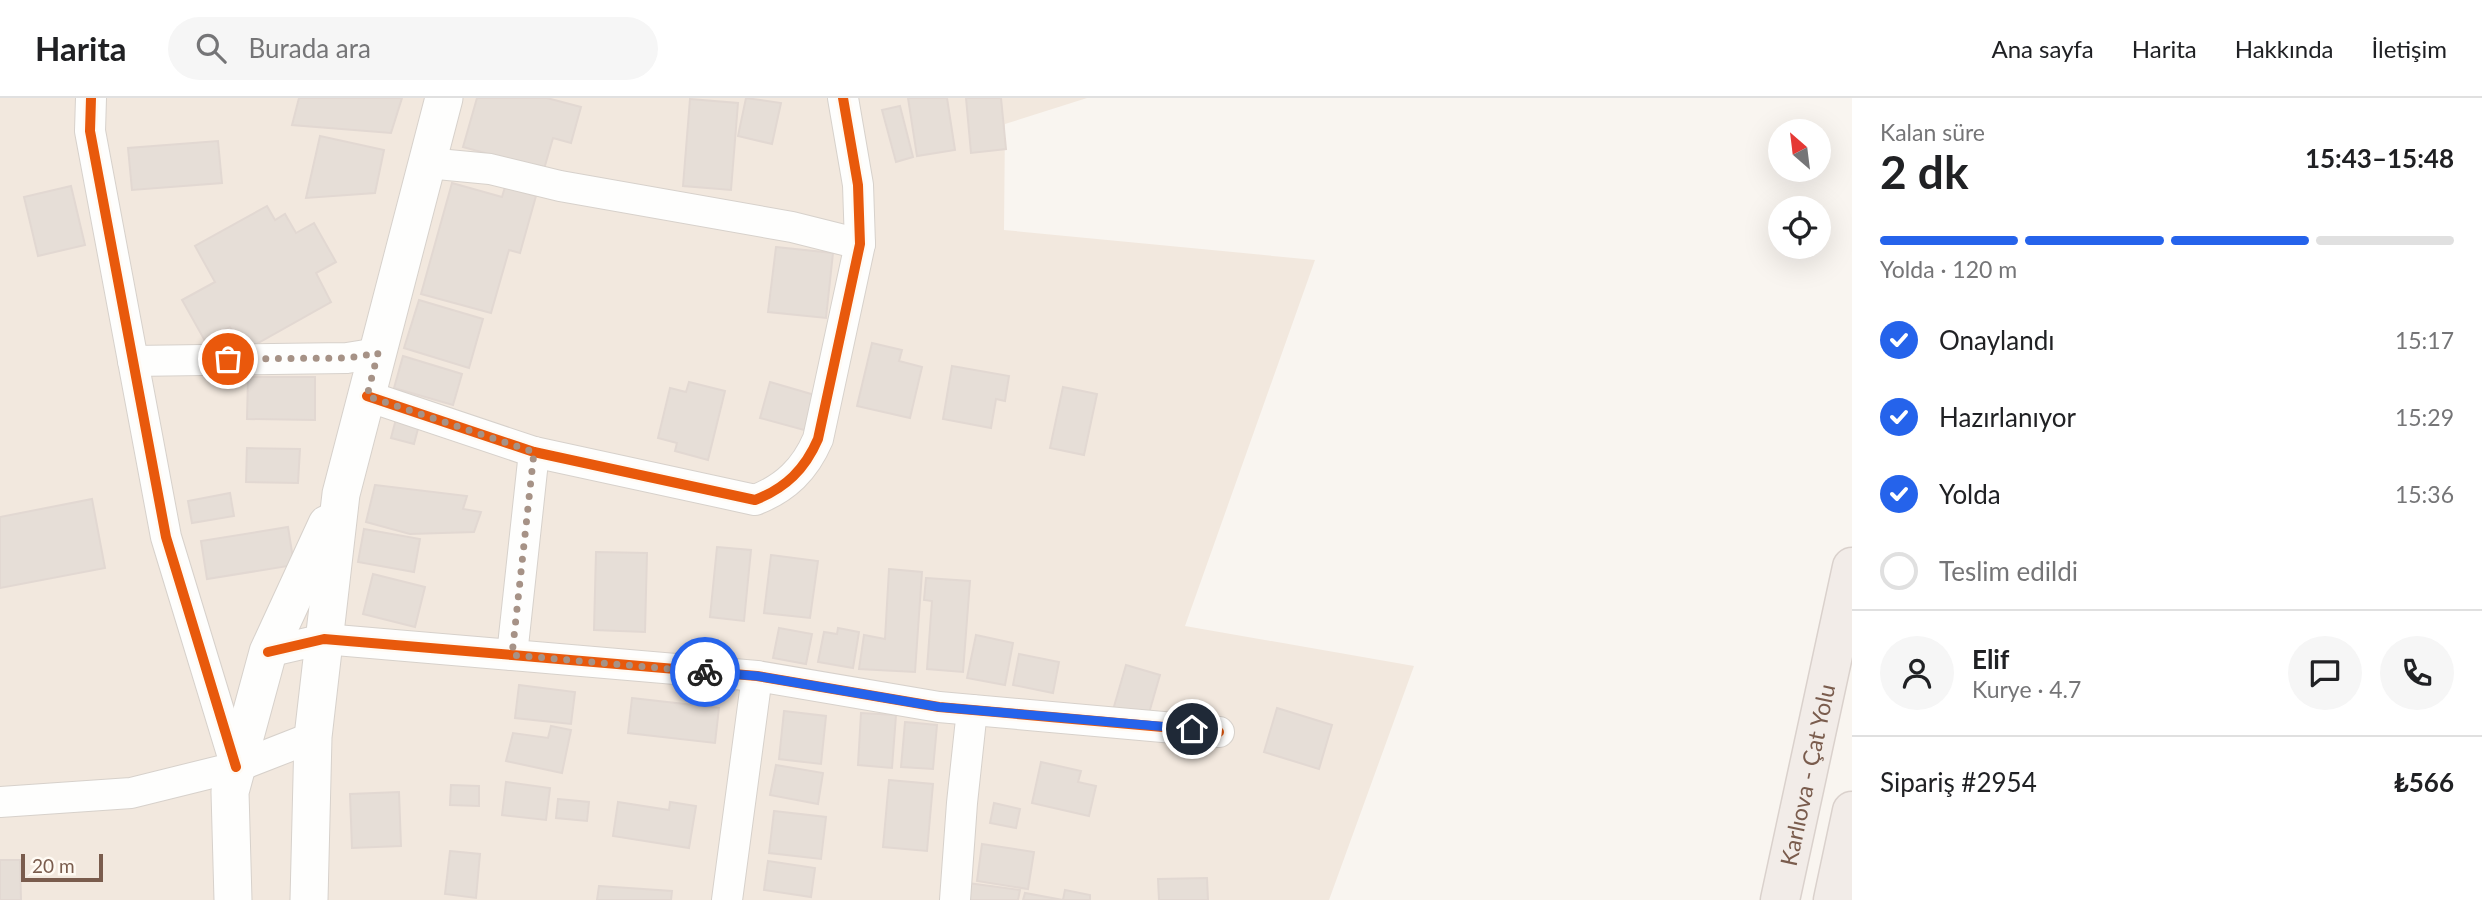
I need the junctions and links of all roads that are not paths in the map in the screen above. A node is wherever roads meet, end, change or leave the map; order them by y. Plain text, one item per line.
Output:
1 (91, 98) edge
2 (444, 98) edge
3 (843, 98) edge
4 (427, 163) junction
5 (860, 244) junction
6 (378, 353) junction
7 (133, 361) junction
8 (367, 396) junction
9 (534, 452) junction
10 (341, 494) junction
11 (1852, 567) edge
12 (324, 639) junction
13 (268, 652) junction
14 (512, 655) junction
15 (757, 676) junction
16 (972, 710) junction
17 (1219, 732) dead end
18 (313, 737) junction
19 (236, 767) junction
20 (0, 802) edge
21 (1852, 811) edge
22 (233, 900) edge
23 (309, 900) edge
24 (727, 900) edge
25 (955, 900) edge
26 (1780, 900) edge
27 (1833, 900) edge

1 - 7 street
2 - 4 street
3 - 5 street
4 - 5 street
4 - 6 street
5 - 9 street
6 - 7 street
6 - 8 street
7 - 19 street
8 - 9 street
8 - 10 street
9 - 14 street
10 - 12 street
10 - 13 street
11 - 26 highway, Karlıova - Çat Yolu
12 - 13 street
12 - 14 street
12 - 18 street
13 - 19 street
14 - 15 street
15 - 16 street
15 - 24 street
16 - 17 street
16 - 25 street
18 - 19 street
18 - 23 street
19 - 20 street
19 - 22 street
21 - 27 highway

